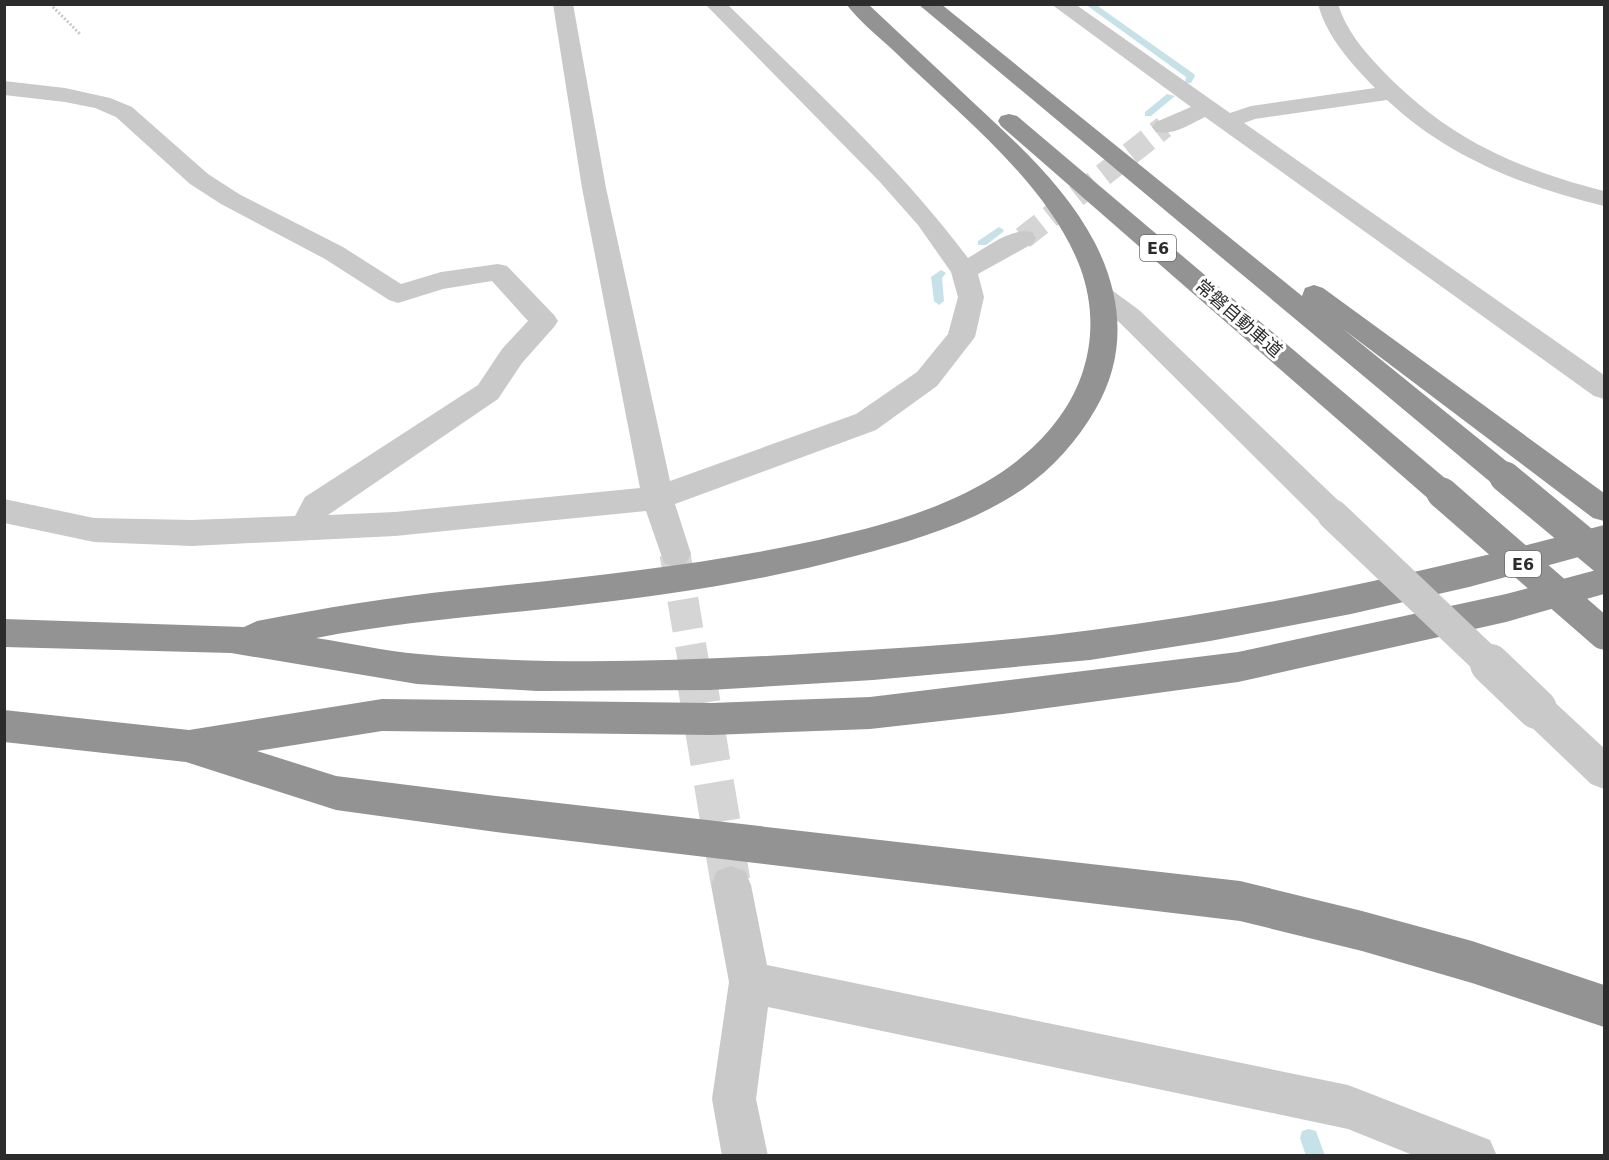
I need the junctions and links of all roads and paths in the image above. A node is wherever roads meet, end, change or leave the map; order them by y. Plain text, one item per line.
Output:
1 (50, 4) edge
2 (563, 4) edge
3 (715, 4) edge
4 (855, 4) edge
5 (872, 4) edge
6 (927, 4) edge
7 (1061, 4) edge
8 (1328, 4) edge
9 (80, 34) dead end
10 (1011, 71) junction
11 (4, 88) edge
12 (1390, 93) junction
13 (1216, 115) junction
14 (1164, 127) tunnel mouth
15 (1605, 199) edge
16 (1023, 238) tunnel mouth
17 (964, 271) junction
18 (1104, 297) junction
19 (1605, 388) edge
20 (658, 498) junction
21 (1605, 509) edge
22 (4, 512) edge
23 (306, 527) junction
24 (1605, 538) edge
25 (675, 554) tunnel mouth
26 (1605, 559) edge
27 (1605, 581) edge
28 (4, 633) edge
29 (1605, 634) edge
30 (231, 639) junction
31 (4, 726) edge
32 (186, 746) junction
33 (1605, 772) edge
34 (731, 885) tunnel mouth
35 (750, 982) junction
36 (1605, 1006) edge
37 (745, 1155) edge
38 (1474, 1155) edge

1 - 9 path
2 - 20 street
3 - 17 street
4 - 18 highway
5 - 29 highway, 常磐自動車道 / E6, bridge
6 - 10 highway, E6
7 - 13 street
8 - 12 street
10 - 21 highway
10 - 26 highway, E6, bridge
11 - 23 street
12 - 13 street
12 - 15 street
13 - 14 street
13 - 19 street
16 - 17 street
17 - 20 street
18 - 30 highway
18 - 33 street, bridge
20 - 23 street
20 - 25 street
22 - 23 street
24 - 30 highway
27 - 32 highway
28 - 30 highway
31 - 32 highway
32 - 36 highway
34 - 35 street
35 - 37 street
35 - 38 street

